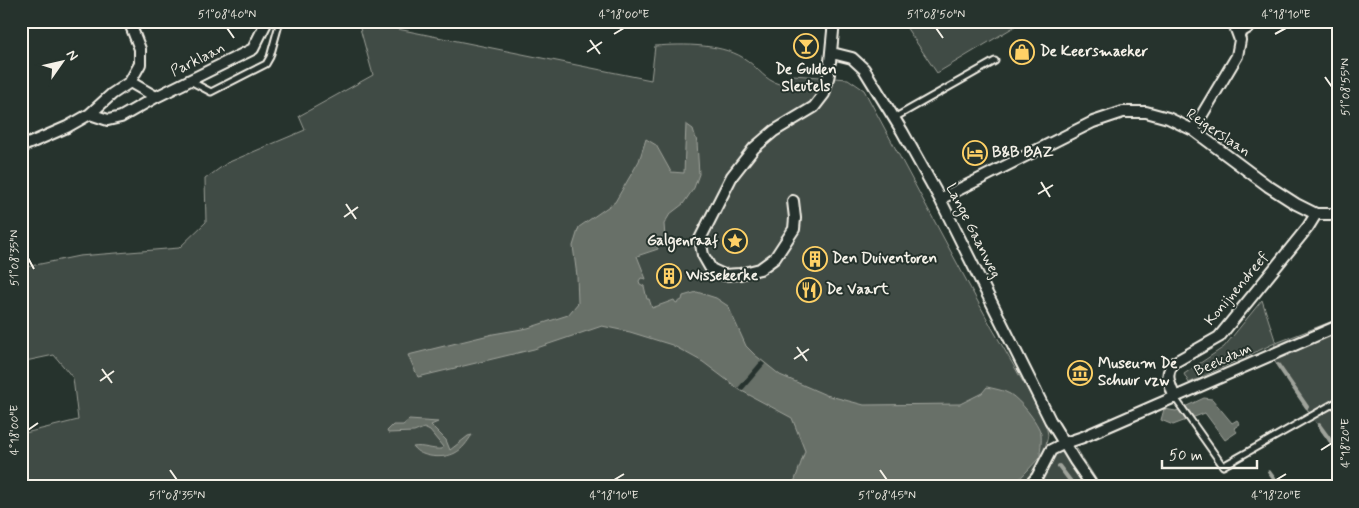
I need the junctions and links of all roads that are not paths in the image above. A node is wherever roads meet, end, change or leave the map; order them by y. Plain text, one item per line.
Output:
1 (130, 21) edge
2 (267, 21) edge
3 (280, 21) edge
4 (834, 21) edge
5 (1234, 21) edge
6 (1259, 21) edge
7 (1239, 33) junction
8 (996, 61) dead end
9 (829, 74) dead end
10 (190, 80) junction
11 (130, 82) junction
12 (156, 97) junction
13 (90, 114) junction
14 (894, 118) junction
15 (1193, 130) junction
16 (21, 147) edge
17 (940, 199) junction
18 (793, 201) dead end
19 (1316, 214) junction
20 (1338, 214) edge
21 (1338, 326) edge
22 (1175, 398) junction
23 (1338, 401) edge
24 (1064, 443) junction
25 (1028, 487) edge
26 (1093, 487) edge

1 - 11 street
2 - 10 street, Parklaan
3 - 10 lane
4 - 14 street, Lange Gaanweg
5 - 7 street
6 - 7 street
7 - 15 street
8 - 14 lane
9 - 18 street
10 - 12 street, Parklaan
11 - 12 street
11 - 13 street
12 - 13 street, Parklaan
13 - 16 street
14 - 17 street, Lange Gaanweg
15 - 17 street, Reigerslaan
15 - 19 street, Reigerslaan
17 - 24 street, Lange Gaanweg
19 - 20 street, Reigerslaan
19 - 22 street, Konijnendreef
21 - 22 street, Beekdam
22 - 23 lane
22 - 24 street, Beekdam
24 - 25 street
24 - 26 street, Lange Gaanweg

